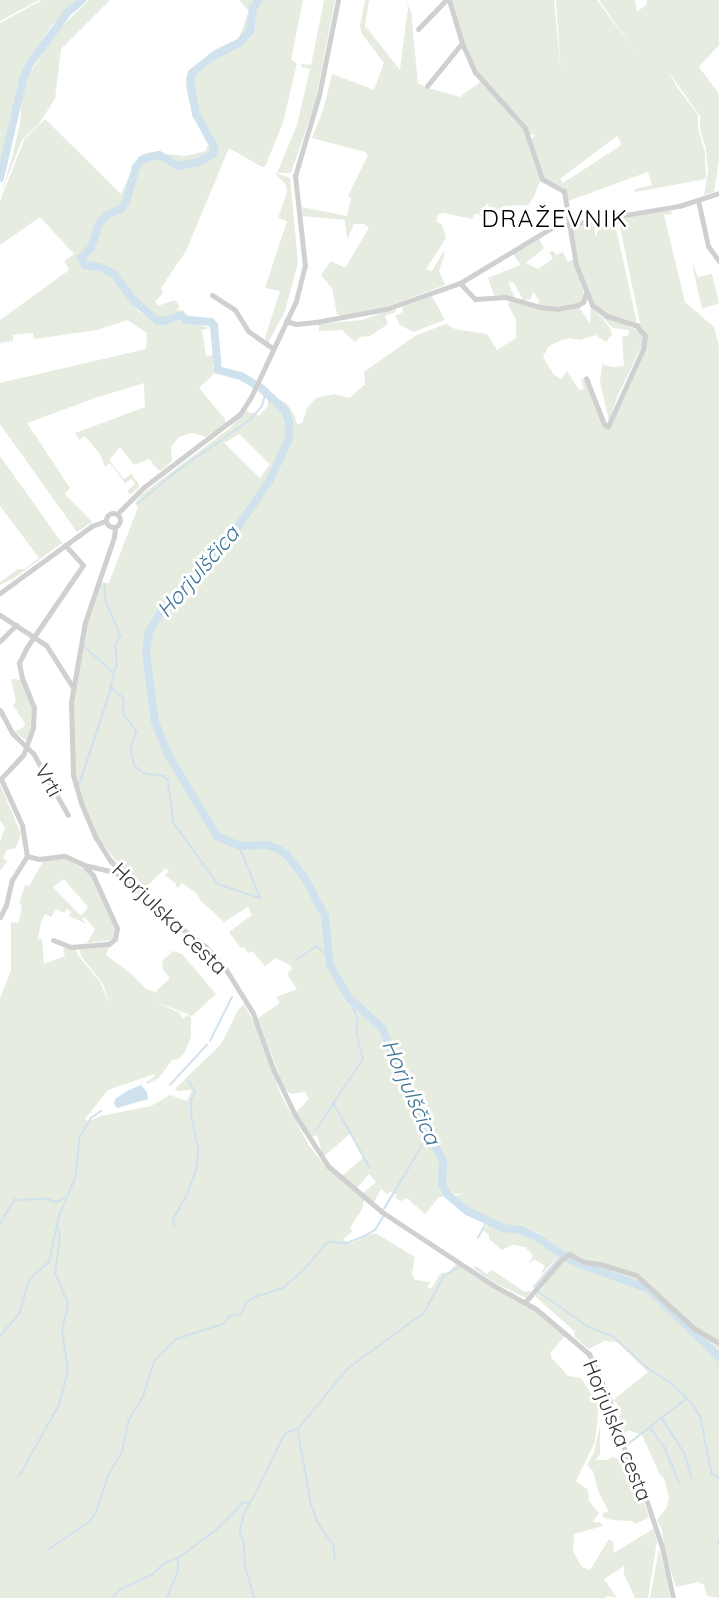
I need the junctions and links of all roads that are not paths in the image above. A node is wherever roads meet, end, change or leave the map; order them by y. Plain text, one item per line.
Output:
1 (338, 0) edge
2 (448, 0) edge
3 (418, 29) dead end
4 (462, 44) junction
5 (427, 86) dead end
6 (719, 193) edge
7 (698, 200) junction
8 (568, 224) junction
9 (719, 261) edge
10 (460, 282) junction
11 (586, 292) junction
12 (212, 295) dead end
13 (286, 321) junction
14 (272, 348) junction
15 (586, 378) dead end
16 (117, 514) junction
17 (105, 521) junction
18 (115, 527) junction
19 (65, 545) junction
20 (0, 593) edge
21 (0, 615) edge
22 (16, 625) junction
23 (34, 636) junction
24 (0, 641) edge
25 (72, 687) junction
26 (0, 710) edge
27 (28, 747) junction
28 (1, 778) edge
29 (68, 815) dead end
30 (27, 856) junction
31 (84, 866) junction
32 (130, 881) junction
33 (0, 917) edge
34 (53, 940) dead end
35 (526, 1301) junction
36 (719, 1343) edge
37 (673, 1598) edge

1 - 13 street
2 - 3 street
2 - 4 street
4 - 5 street
4 - 8 street
6 - 7 street
7 - 8 street
7 - 9 street
8 - 10 street
8 - 11 street
10 - 11 street
10 - 13 street
11 - 15 street
12 - 14 street
13 - 14 street
14 - 16 street
16 - 17 street
16 - 18 street
17 - 18 street
17 - 19 street
18 - 25 street, Horjulska cesta
19 - 20 street
19 - 23 street
21 - 22 street
22 - 23 street
22 - 24 street
23 - 25 street
23 - 27 street
25 - 32 street, Horjulska cesta
26 - 27 street, Vrti
27 - 28 street
27 - 29 street, Vrti
28 - 30 street
30 - 31 street
30 - 33 street
31 - 32 street
31 - 34 street
32 - 35 street, Horjulska cesta
35 - 36 street
35 - 37 street, Horjulska cesta

